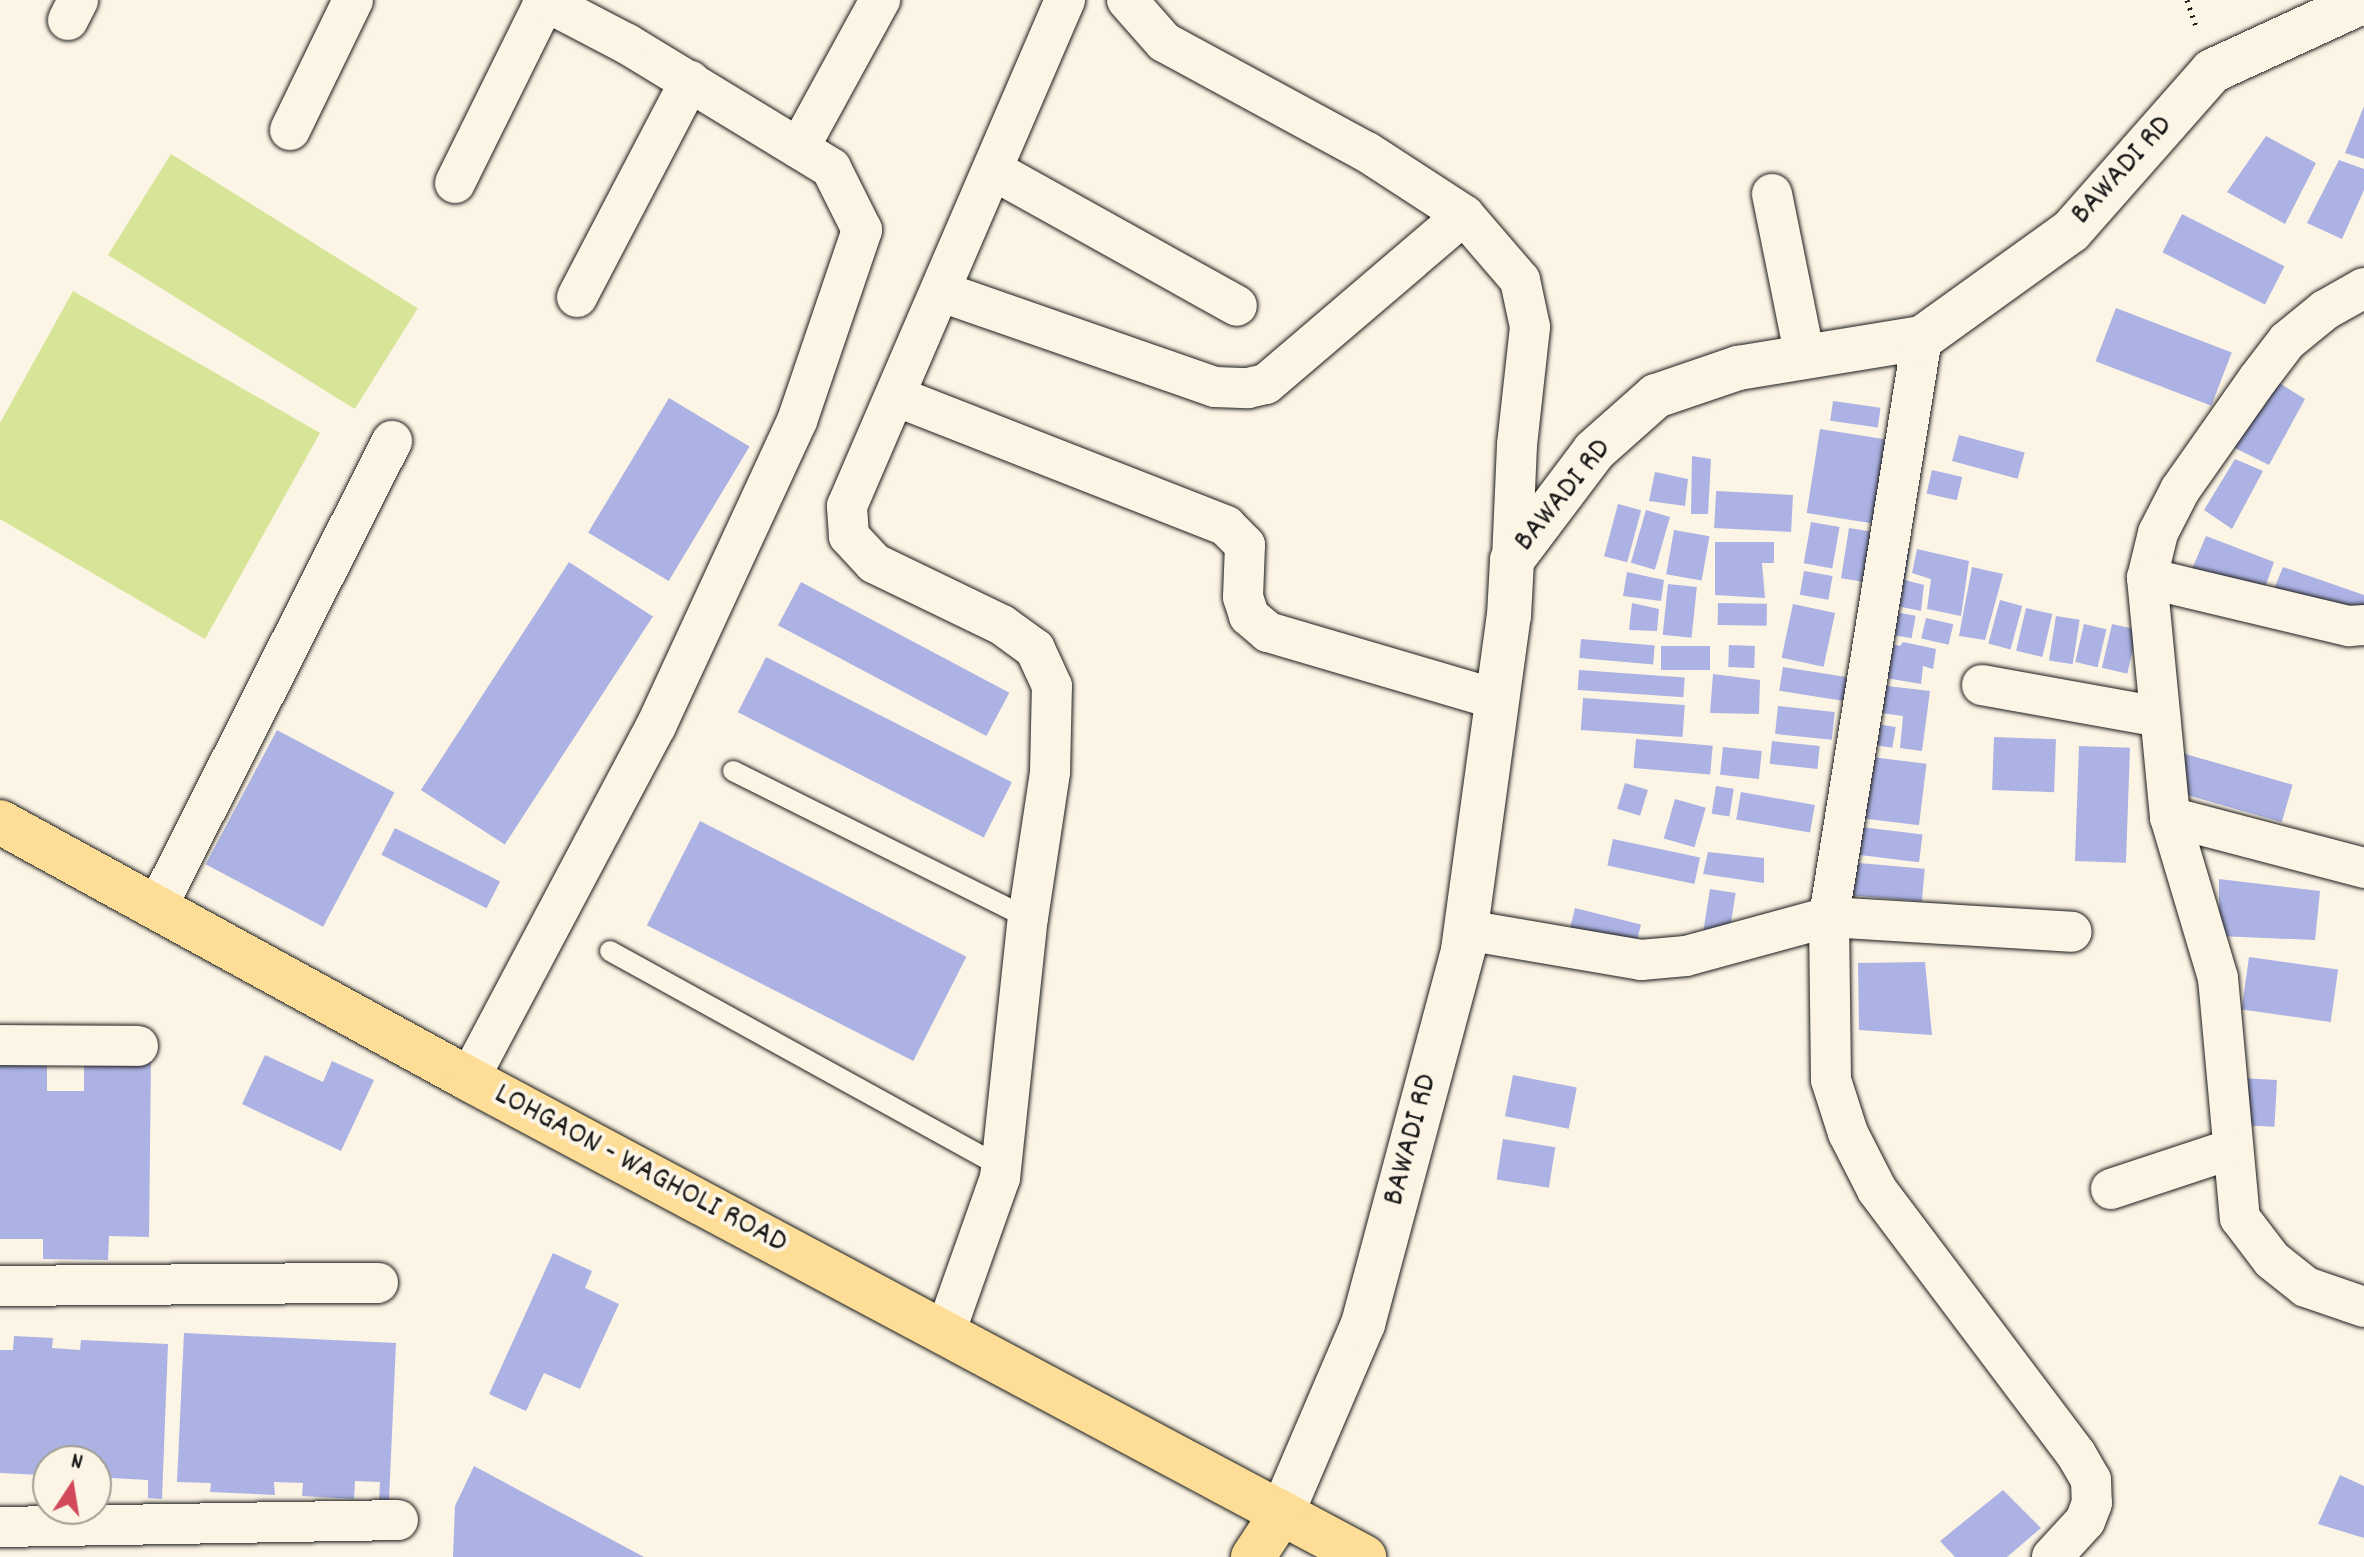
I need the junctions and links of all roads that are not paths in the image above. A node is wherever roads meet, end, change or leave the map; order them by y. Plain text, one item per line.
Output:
1 (353, 0) edge
2 (880, 0) edge
3 (1065, 0) edge
4 (1127, 0) edge
5 (544, 1) edge
6 (2364, 1) edge
7 (690, 81) junction
8 (290, 130) dead end
9 (799, 148) junction
10 (993, 170) junction
11 (455, 183) dead end
12 (1772, 194) dead end
13 (1464, 215) junction
14 (2364, 288) edge
15 (942, 292) junction
16 (577, 297) dead end
17 (1237, 306) dead end
18 (1922, 338) junction
19 (1805, 357) junction
20 (895, 396) junction
21 (392, 441) dead end
22 (1512, 560) junction
23 (2147, 578) junction
24 (2364, 625) edge
25 (1982, 685) dead end
26 (1496, 699) junction
27 (2160, 717) junction
28 (733, 771) dead end
29 (2170, 817) junction
30 (0, 822) edge
31 (2364, 868) edge
32 (157, 907) junction
33 (1829, 917) junction
34 (1028, 918) junction
35 (1466, 930) junction
36 (2072, 932) dead end
37 (610, 951) dead end
38 (0, 1045) edge
39 (138, 1046) dead end
40 (469, 1079) junction
41 (2232, 1149) junction
42 (1002, 1167) junction
43 (2111, 1189) dead end
44 (378, 1283) dead end
45 (0, 1286) edge
46 (2364, 1307) edge
47 (945, 1333) junction
48 (1282, 1513) junction
49 (398, 1520) dead end
50 (0, 1527) edge
51 (2069, 1550) edge
52 (1253, 1557) edge
53 (1364, 1557) edge

1 - 8 street
2 - 9 street
3 - 10 street
4 - 13 street
5 - 7 street
5 - 11 street
6 - 18 street, BAWADI RD
7 - 9 street
7 - 16 street
9 - 40 street
10 - 15 street
10 - 17 street
12 - 19 street
13 - 15 street
13 - 22 street
14 - 23 street
15 - 20 street
18 - 19 street, BAWADI RD
18 - 33 street
19 - 22 street, BAWADI RD
20 - 26 street
20 - 34 street
21 - 32 street
22 - 26 street, BAWADI RD
23 - 24 street
23 - 27 street
25 - 27 street
26 - 35 street, BAWADI RD
27 - 29 street
28 - 34 lane
29 - 31 street
29 - 41 street
30 - 32 main road, LOHGAON - WAGHOLI ROAD
32 - 40 main road, LOHGAON - WAGHOLI ROAD
33 - 35 street
33 - 36 street
33 - 51 street
34 - 42 street
35 - 48 street, BAWADI RD
37 - 42 lane
38 - 39 street
40 - 47 main road, LOHGAON - WAGHOLI ROAD
41 - 43 street
41 - 46 street
42 - 47 street
44 - 45 street
47 - 48 main road, LOHGAON - WAGHOLI ROAD
48 - 52 main road
48 - 53 main road, LOHGAON - WAGHOLI ROAD
49 - 50 street

